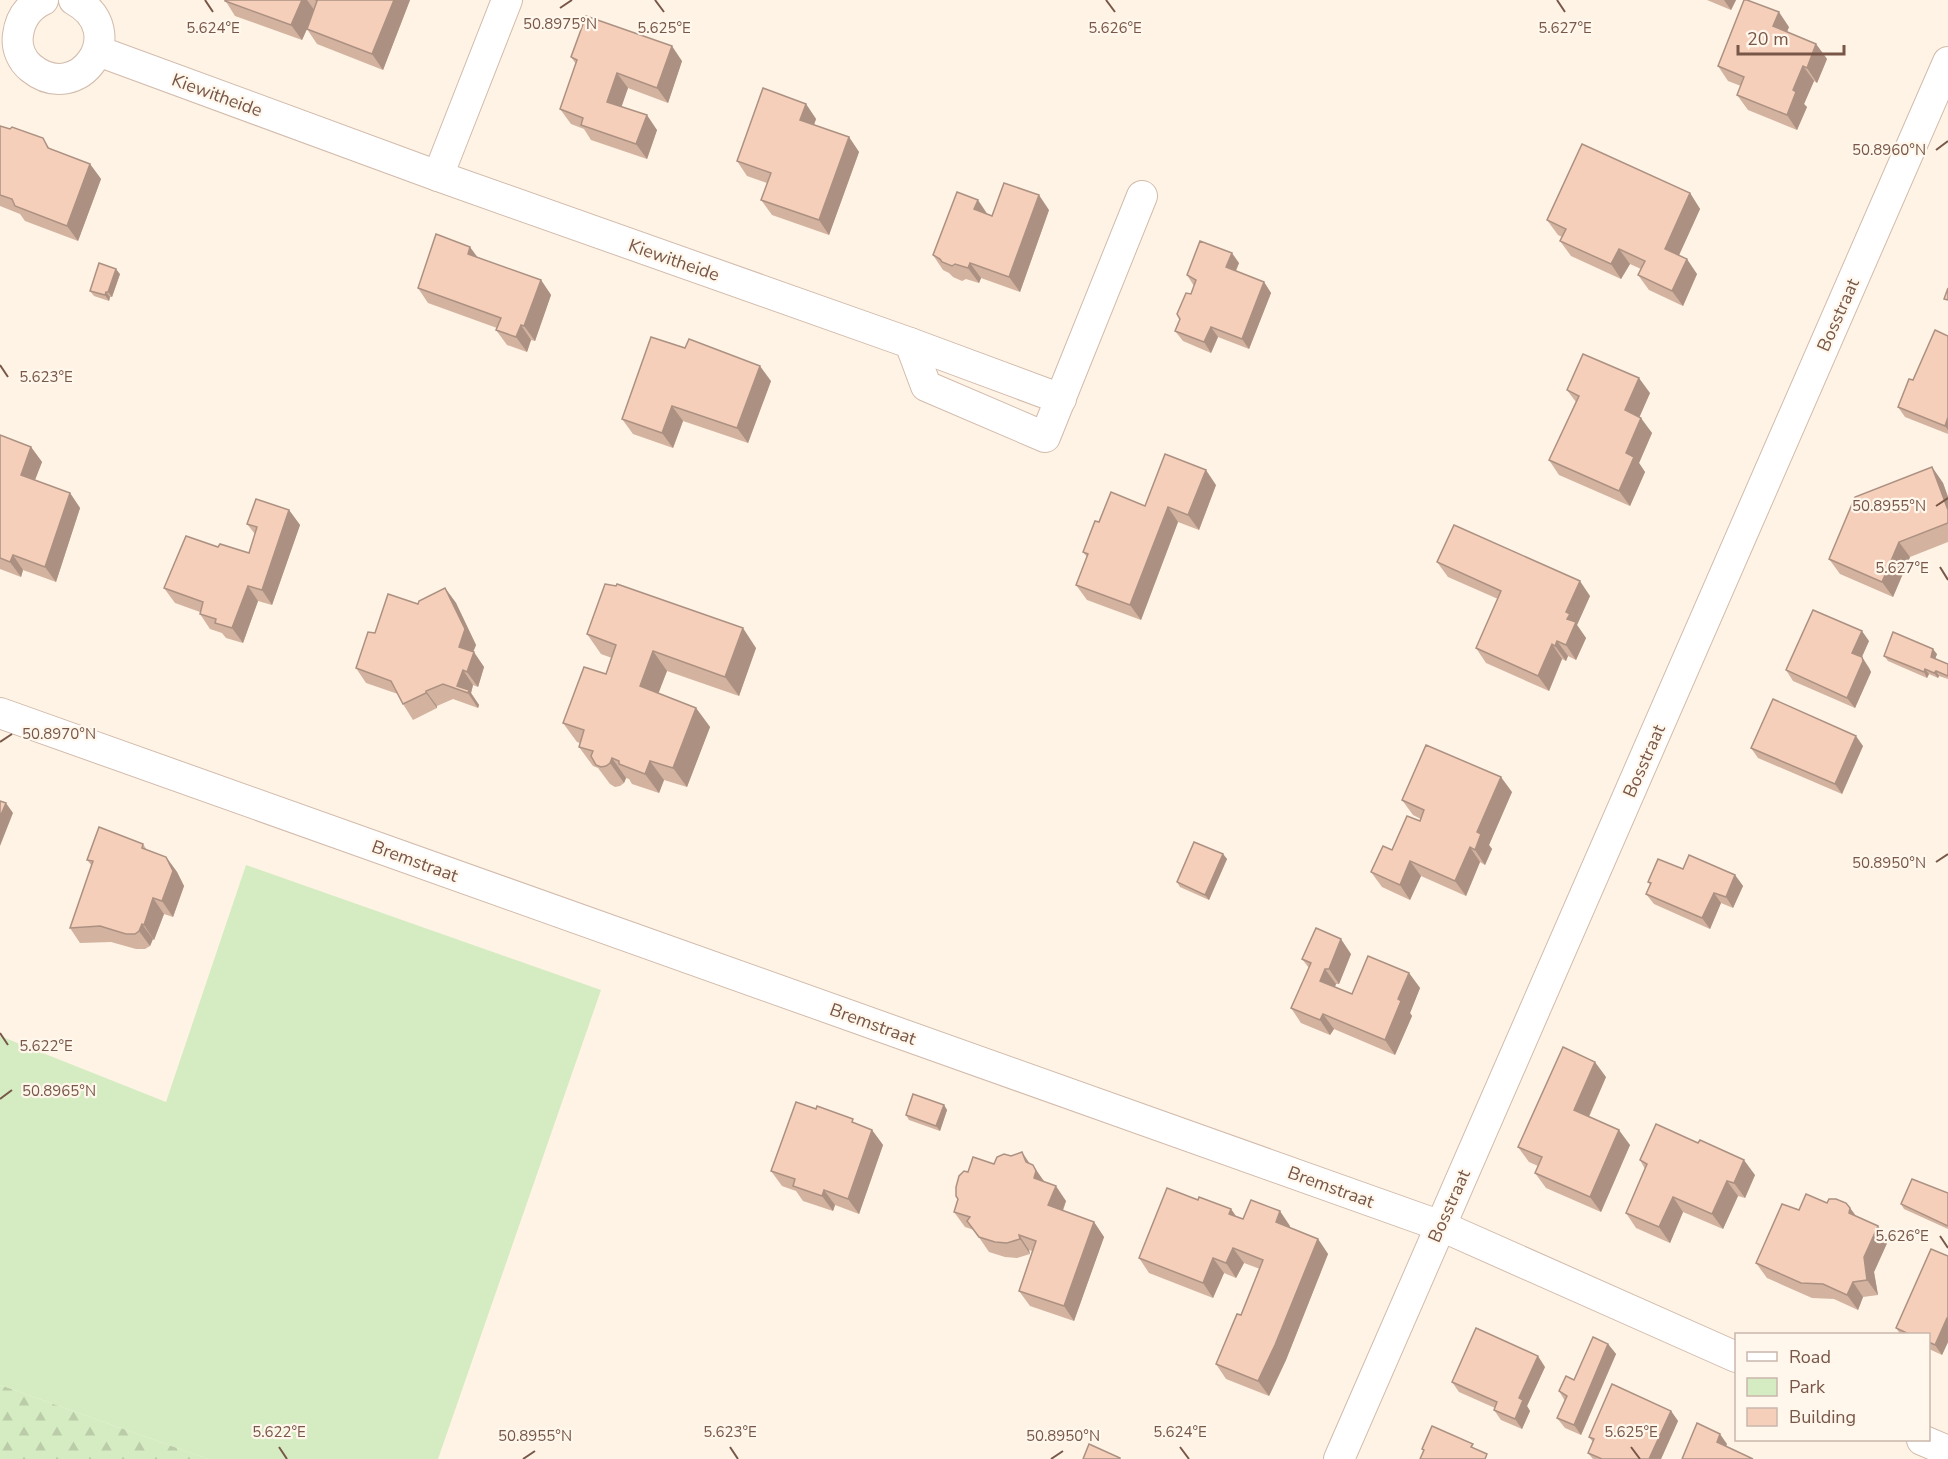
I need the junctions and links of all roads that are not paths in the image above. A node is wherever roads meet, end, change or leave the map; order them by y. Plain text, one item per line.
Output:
1 (44, 0) edge
2 (74, 0) edge
3 (507, 0) edge
4 (10, 22) edge
5 (98, 51) junction
6 (1948, 63) edge
7 (438, 176) junction
8 (1142, 196) dead end
9 (910, 343) junction
10 (1061, 399) junction
11 (0, 713) edge
12 (1441, 1226) junction
13 (1735, 1356) edge
14 (1924, 1441) edge
15 (1948, 1451) edge
16 (1339, 1459) edge

1 - 4 street
2 - 5 street
3 - 7 street
4 - 5 street
5 - 7 street, Kiewitheide
6 - 12 street, Bosstraat
7 - 9 street, Kiewitheide
8 - 10 street
9 - 10 street, Kiewitheide
9 - 10 street
11 - 12 street, Bremstraat
12 - 13 street, Bremstraat
12 - 16 street, Bosstraat
14 - 15 street

